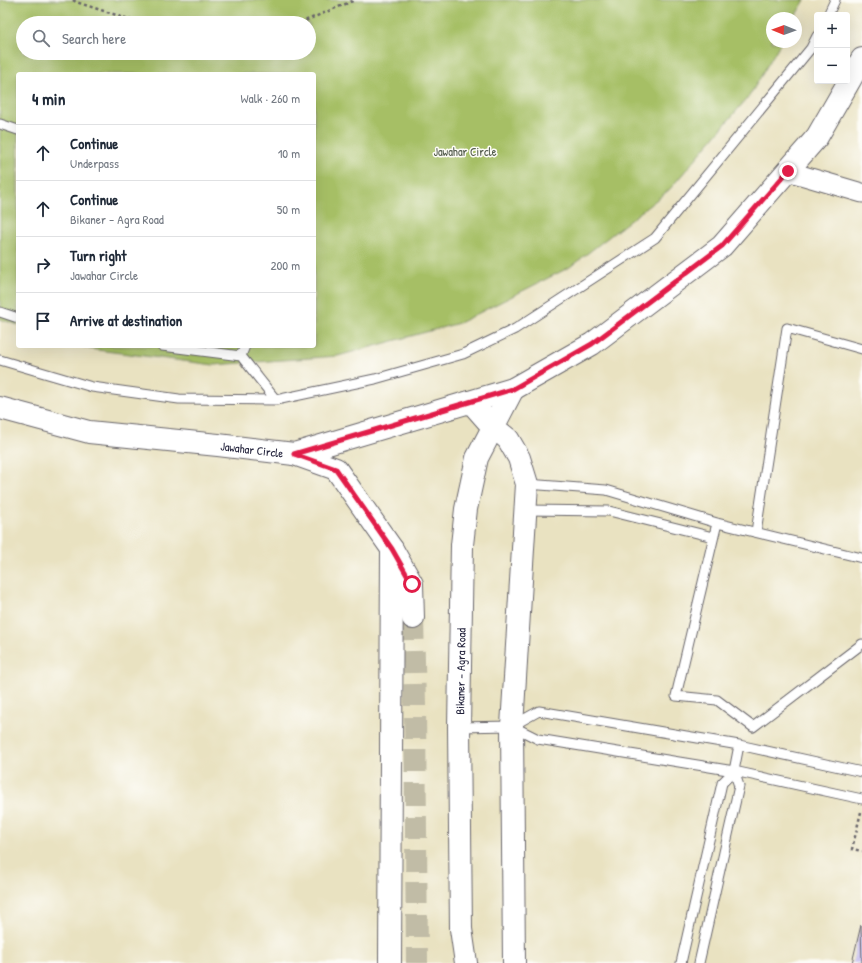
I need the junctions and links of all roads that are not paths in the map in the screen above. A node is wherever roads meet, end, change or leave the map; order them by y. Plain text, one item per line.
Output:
1 (835, 0) edge
2 (829, 12) edge
3 (814, 42) edge
4 (862, 59) edge
5 (0, 124) edge
6 (16, 129) edge
7 (788, 171) junction
8 (862, 193) edge
9 (0, 312) edge
10 (16, 317) edge
11 (178, 348) edge
12 (244, 348) edge
13 (862, 350) edge
14 (241, 356) junction
15 (0, 360) edge
16 (513, 389) junction
17 (276, 400) junction
18 (471, 402) junction
19 (0, 408) edge
20 (494, 427) junction
21 (294, 454) junction
22 (527, 484) junction
23 (526, 510) junction
24 (717, 523) junction
25 (756, 532) junction
26 (713, 537) junction
27 (392, 549) junction
28 (862, 558) edge
29 (413, 618) tunnel mouth
30 (862, 644) edge
31 (512, 726) junction
32 (459, 727) junction
33 (739, 745) junction
34 (734, 771) junction
35 (862, 772) edge
36 (862, 799) edge
37 (461, 929) junction
38 (390, 963) edge
39 (460, 963) edge
40 (466, 963) edge
41 (514, 963) edge
42 (681, 963) edge
43 (699, 963) edge

1 - 2 lane
3 - 17 lane
4 - 7 main road, Jawahar Circle
5 - 6 lane
7 - 8 street
7 - 16 main road, Jawahar Circle
9 - 10 lane
11 - 14 lane
12 - 14 lane
13 - 25 lane
14 - 17 lane
15 - 17 lane
16 - 18 main road, Jawahar Circle
16 - 20 main road, Bikaner - Agra Road
18 - 20 main road
18 - 21 main road, Jawahar Circle
19 - 21 main road, Jawahar Circle
20 - 22 main road
20 - 32 main road, Bikaner - Agra Road
21 - 27 main road
22 - 23 main road
22 - 24 lane
23 - 26 lane
23 - 31 main road
24 - 25 lane
24 - 26 lane
25 - 28 lane
26 - 30 lane
27 - 29 main road
27 - 38 main road
31 - 32 lane
31 - 33 lane
31 - 34 lane
31 - 41 main road
32 - 37 main road, Bikaner - Agra Road
33 - 34 lane
33 - 35 lane
34 - 36 lane
34 - 42 lane
34 - 43 lane
37 - 39 main road
37 - 40 main road, Bikaner - Agra Road

